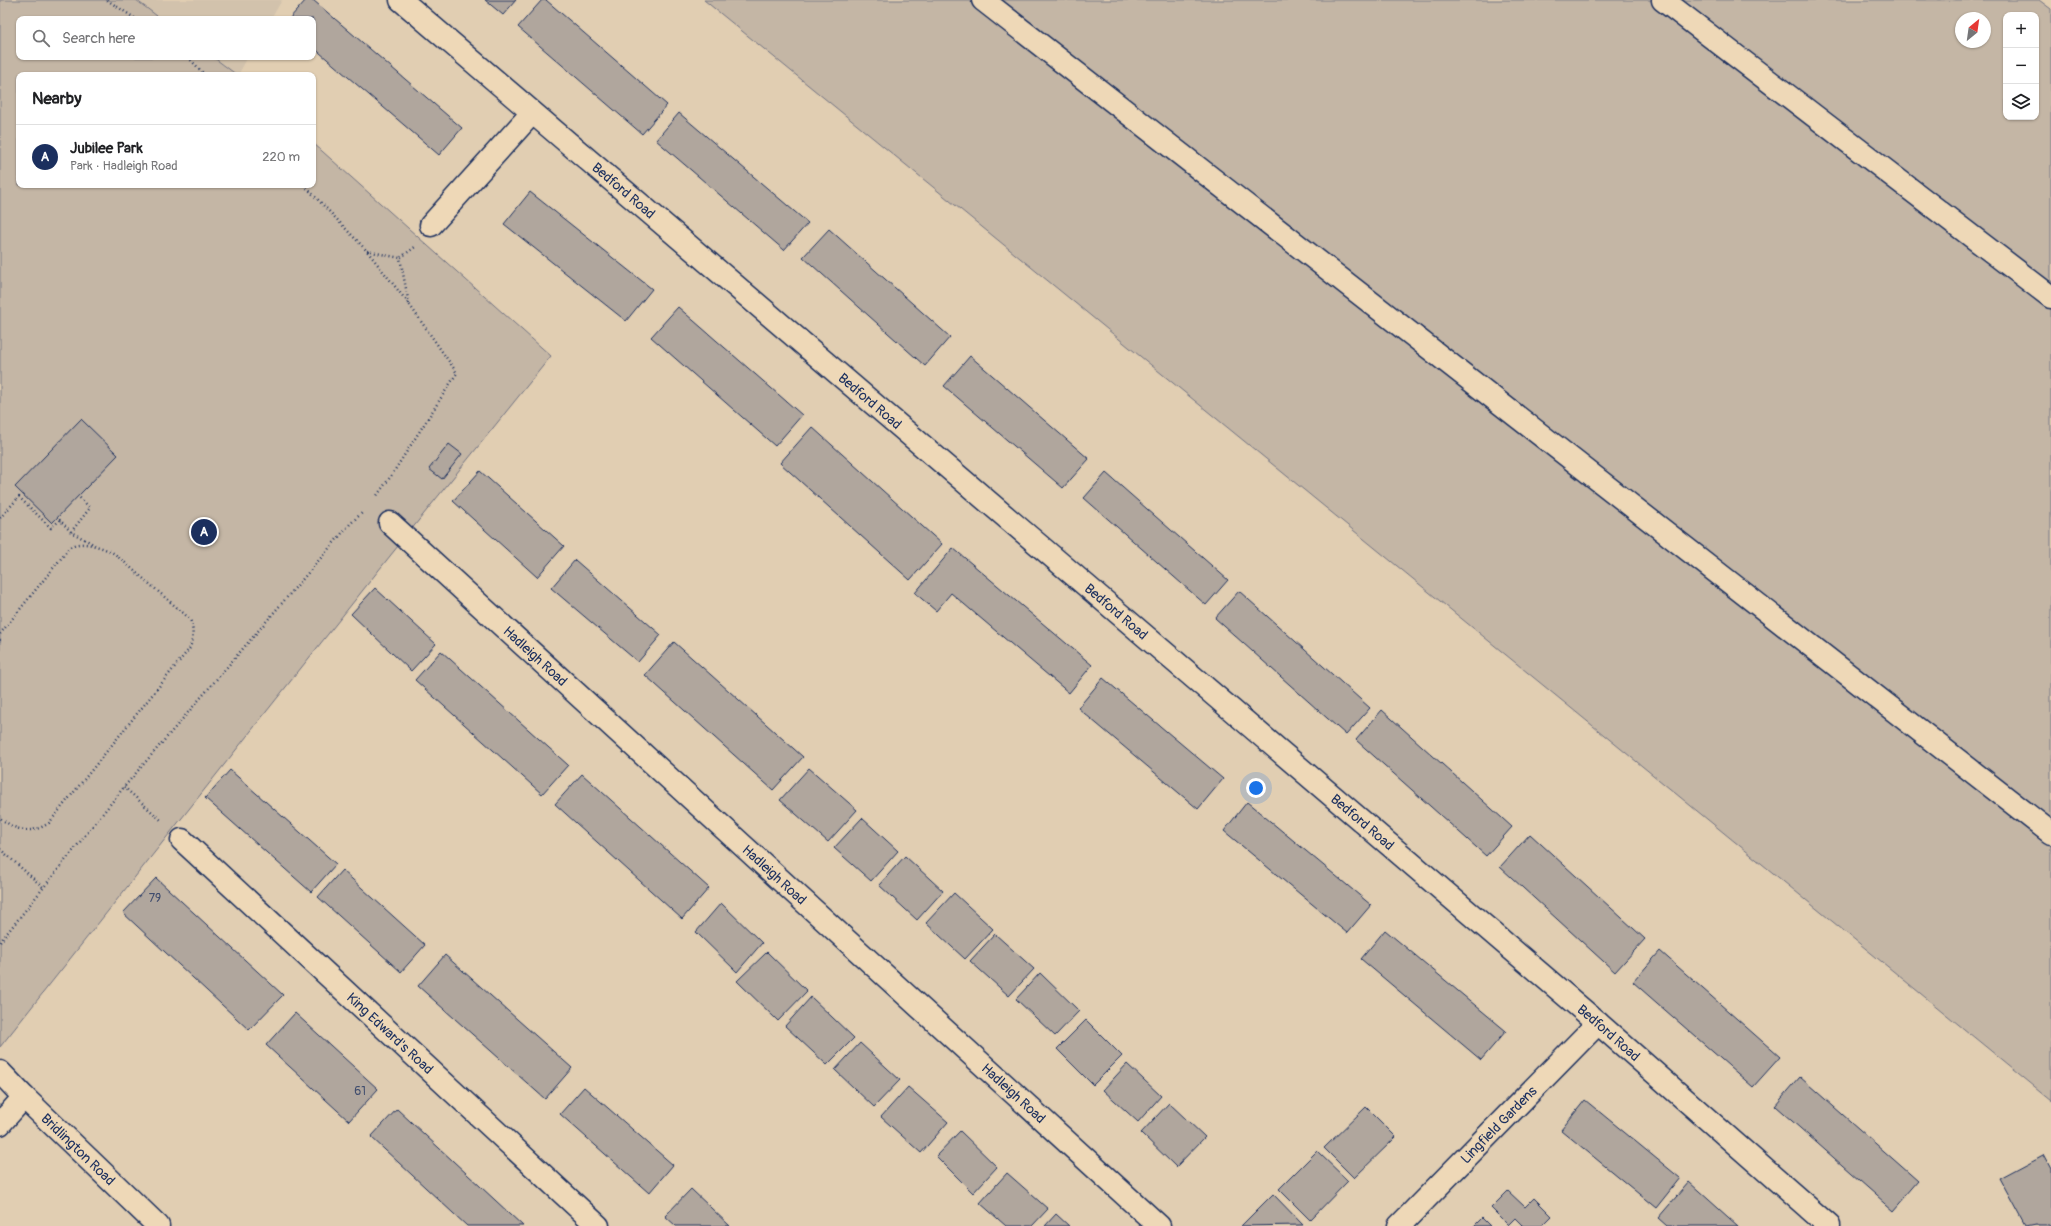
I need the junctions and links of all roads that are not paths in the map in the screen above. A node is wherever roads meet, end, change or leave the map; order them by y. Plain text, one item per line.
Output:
1 (401, 0) edge
2 (983, 0) edge
3 (1663, 0) edge
4 (532, 113) junction
5 (431, 225) road end
6 (2051, 297) edge
7 (390, 523) dead end
8 (2051, 833) edge
9 (182, 840) road end
10 (1598, 1024) junction
11 (0, 1072) edge
12 (24, 1097) junction
13 (0, 1124) edge
14 (158, 1226) edge
15 (598, 1226) edge
16 (1159, 1226) edge
17 (1399, 1226) edge
18 (1829, 1226) edge

1 - 4 street, Bedford Road
2 - 8 street
3 - 6 street
4 - 5 street
4 - 10 street, Bedford Road
7 - 16 street, Hadleigh Road
9 - 15 street, King Edward's Road
10 - 17 street, Lingfield Gardens
10 - 18 street, Bedford Road
11 - 12 street, Bridlington Road
12 - 13 street
12 - 14 street, Bridlington Road

